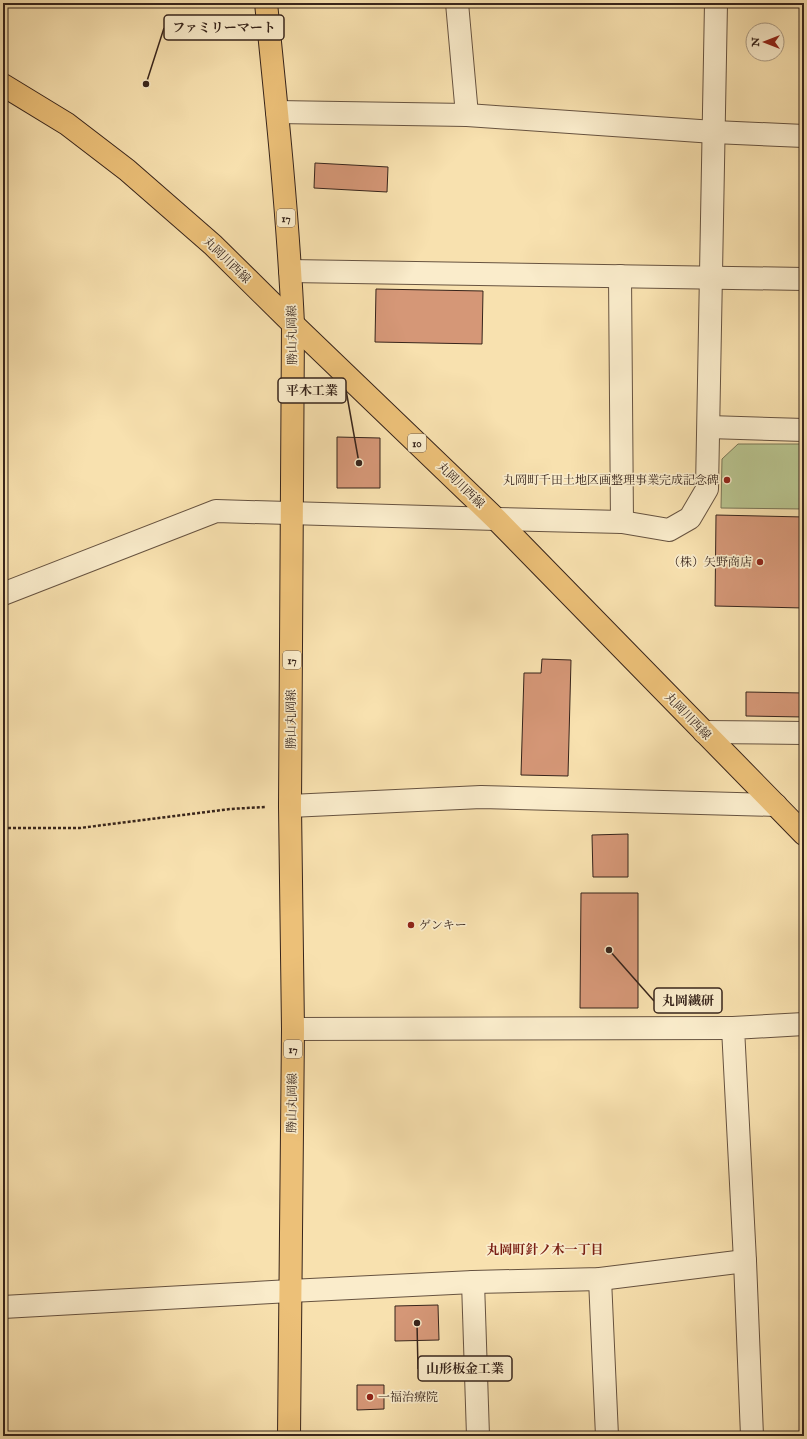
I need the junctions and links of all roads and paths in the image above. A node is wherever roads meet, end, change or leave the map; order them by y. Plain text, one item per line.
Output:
1 (266, 3) edge
2 (457, 3) edge
3 (716, 3) edge
4 (3, 84) edge
5 (277, 112) junction
6 (467, 115) junction
7 (714, 132) junction
8 (804, 136) edge
9 (290, 271) junction
10 (620, 276) junction
11 (711, 277) junction
12 (804, 279) edge
13 (293, 324) junction
14 (709, 427) junction
15 (804, 430) edge
16 (293, 514) junction
17 (496, 519) junction
18 (622, 522) junction
19 (3, 594) edge
20 (704, 732) junction
21 (804, 733) edge
22 (776, 805) junction
23 (290, 806) junction
24 (3, 828) edge
25 (804, 834) edge
26 (804, 1024) edge
27 (293, 1028) junction
28 (733, 1028) junction
29 (745, 1262) junction
30 (600, 1279) junction
31 (473, 1282) junction
32 (290, 1291) junction
33 (3, 1307) edge
34 (289, 1436) edge
35 (478, 1436) edge
36 (607, 1436) edge
37 (752, 1436) edge

1 - 5 main road, 勝山丸岡線 / 17
2 - 6 street
3 - 7 street
4 - 13 main road, 丸岡川西線 / 10
5 - 6 street
5 - 9 main road, 勝山丸岡線 / 17
6 - 7 street
7 - 8 street
7 - 11 street
9 - 10 street
9 - 13 main road, 勝山丸岡線 / 17
10 - 11 street
10 - 18 street
11 - 12 street
11 - 14 street
13 - 16 main road, 勝山丸岡線 / 17
13 - 17 main road, 丸岡川西線 / 10
14 - 15 street
14 - 18 street
16 - 17 street
16 - 19 street
16 - 23 main road, 勝山丸岡線 / 17
17 - 18 street
17 - 20 main road, 丸岡川西線 / 10
20 - 21 street
20 - 22 main road, 丸岡川西線 / 10
22 - 23 street
22 - 25 main road, 丸岡川西線 / 10
23 - 24 path
23 - 27 main road, 勝山丸岡線 / 17
26 - 28 street
27 - 28 street
27 - 32 main road, 勝山丸岡線 / 17
28 - 29 street
29 - 30 street
29 - 37 street
30 - 31 street
30 - 36 street
31 - 32 street
31 - 35 street
32 - 33 street
32 - 34 main road, 勝山丸岡線 / 17

